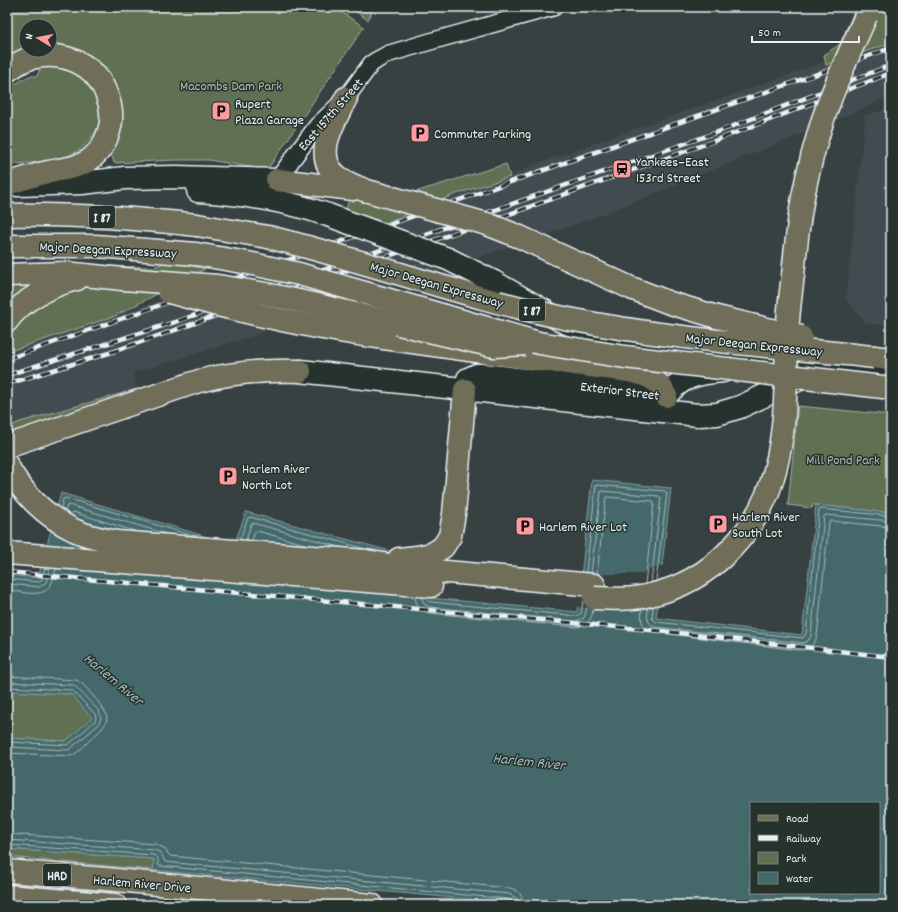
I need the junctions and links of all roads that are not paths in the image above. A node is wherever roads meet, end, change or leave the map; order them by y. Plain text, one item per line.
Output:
1 (554, 7) edge
2 (868, 10) edge
3 (15, 66) edge
4 (346, 98) junction
5 (277, 180) junction
6 (335, 181) junction
7 (82, 182) junction
8 (7, 185) edge
9 (7, 215) edge
10 (7, 246) edge
11 (7, 275) edge
12 (91, 275) junction
13 (123, 279) junction
14 (788, 320) junction
15 (7, 321) edge
16 (539, 342) junction
17 (882, 358) edge
18 (796, 364) junction
19 (825, 367) junction
20 (891, 375) edge
21 (891, 388) edge
22 (465, 390) junction
23 (666, 404) junction
24 (7, 446) edge
25 (7, 465) edge
26 (7, 553) edge
27 (366, 561) junction
28 (7, 871) edge
29 (7, 896) edge
30 (109, 904) edge
31 (372, 905) edge

1 - 4 street, East 157th Street
2 - 14 main road, bridge
3 - 8 main road
4 - 5 street, East 157th Street
4 - 6 main road
5 - 6 main road
5 - 7 main road
6 - 17 main road, bridge
7 - 8 main road
7 - 18 main road, bridge
9 - 17 main road, Major Deegan Expressway / I 87, bridge
10 - 16 main road, Major Deegan Expressway / I 87, bridge
11 - 12 main road
12 - 13 main road
12 - 15 main road
13 - 16 main road, bridge
13 - 23 main road, bridge
14 - 26 main road, bridge
14 - 27 main road, bridge
16 - 21 main road, Major Deegan Expressway / I 87, bridge
18 - 19 main road, Exterior Street
18 - 23 main road, Exterior Street
19 - 20 main road, Exterior Street
19 - 23 main road, Exterior Street
22 - 23 main road, Exterior Street
22 - 24 main road
22 - 27 main road
25 - 27 main road
28 - 31 main road, Harlem River Drive / HRD
29 - 30 main road, Harlem River Drive / HRD

